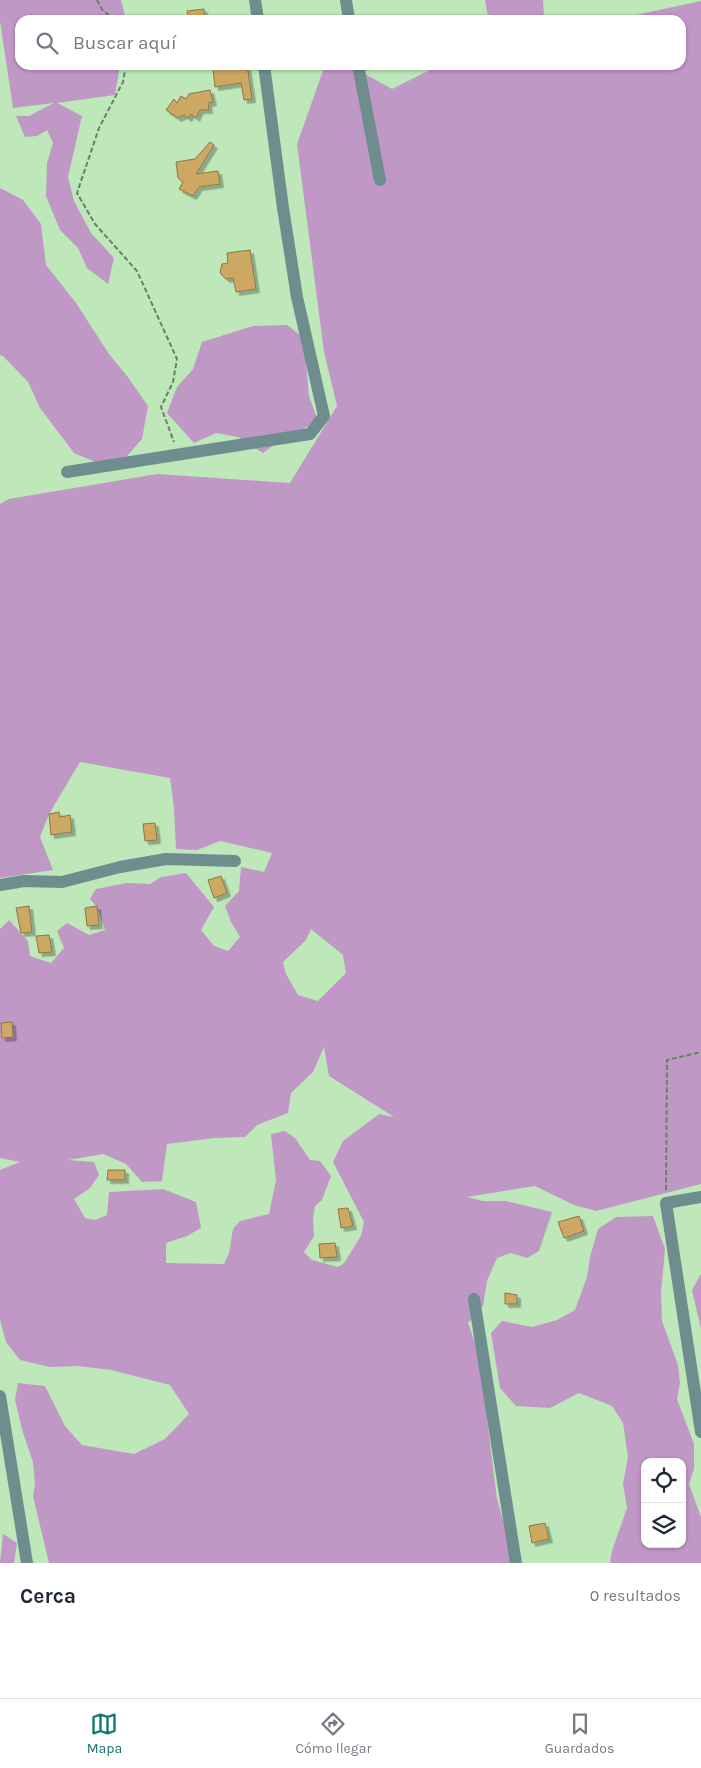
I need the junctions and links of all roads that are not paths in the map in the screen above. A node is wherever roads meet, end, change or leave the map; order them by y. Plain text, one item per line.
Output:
1 (255, 0) edge
2 (346, 0) edge
3 (257, 15) edge
4 (348, 15) edge
5 (265, 70) edge
6 (359, 70) edge
7 (380, 180) dead end
8 (67, 472) dead end
9 (235, 861) dead end
10 (0, 885) edge
11 (701, 1197) edge
12 (474, 1299) dead end
13 (0, 1396) edge
14 (701, 1432) edge
15 (27, 1563) edge
16 (516, 1563) edge

1 - 3 street
2 - 4 street
5 - 8 street
6 - 7 street
9 - 10 street
11 - 14 street
12 - 16 street
13 - 15 street

